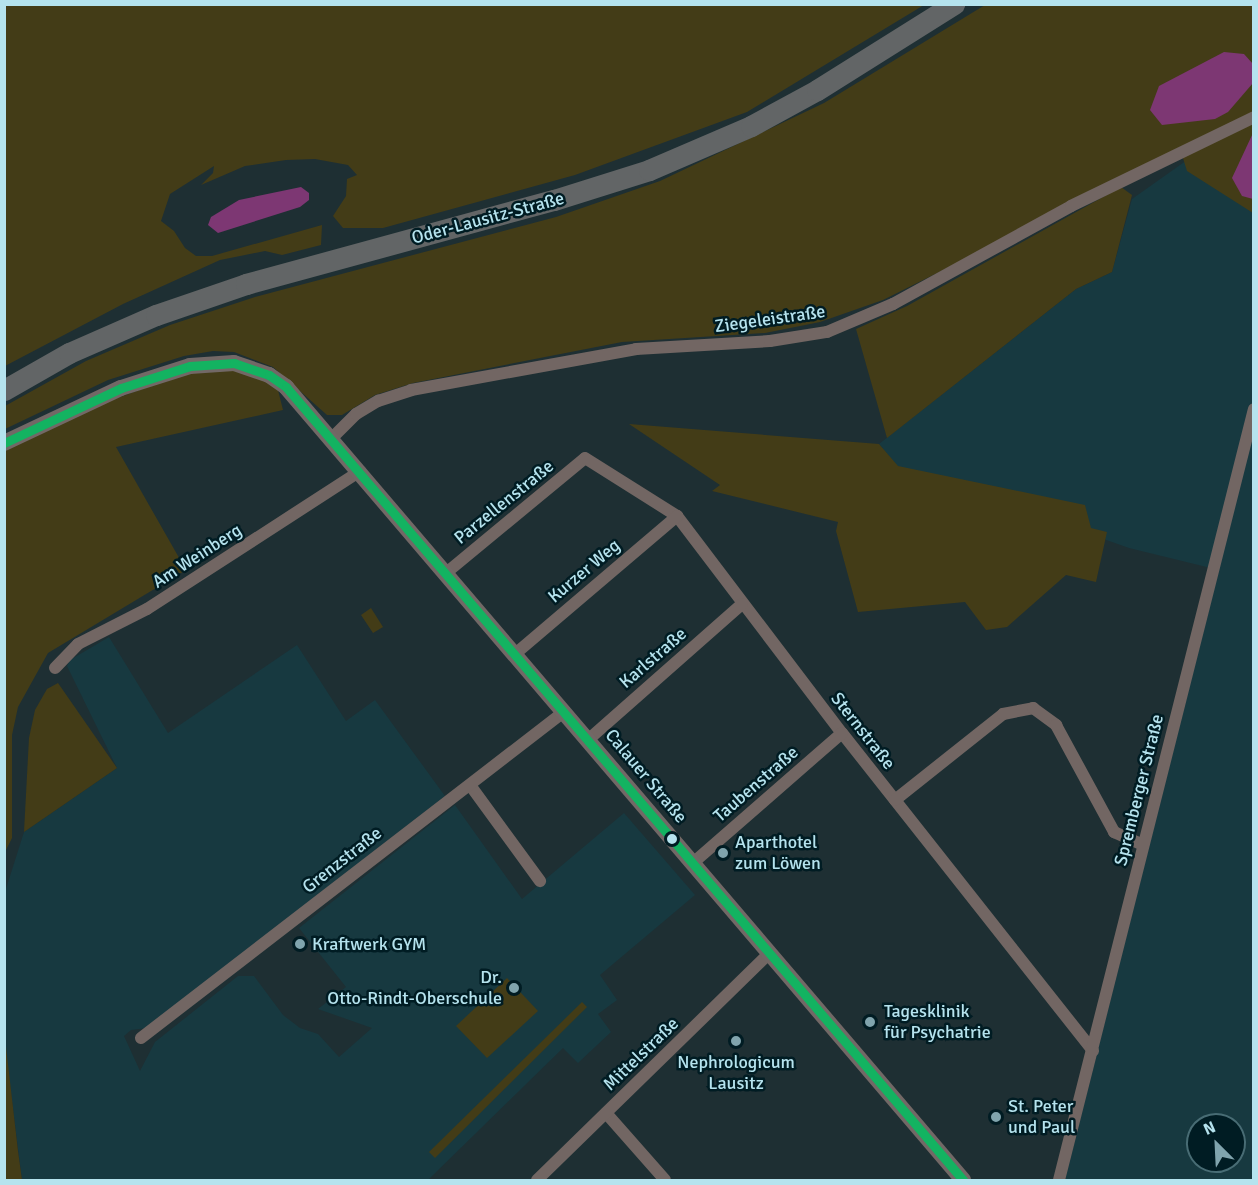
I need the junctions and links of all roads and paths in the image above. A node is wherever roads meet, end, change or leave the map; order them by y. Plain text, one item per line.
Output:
1 (954, 4) edge
2 (1254, 117) edge
3 (4, 390) edge
4 (1254, 409) edge
5 (332, 438) junction
6 (4, 442) edge
7 (585, 458) joint
8 (360, 471) junction
9 (677, 516) junction
10 (446, 573) junction
11 (742, 604) junction
12 (515, 654) junction
13 (55, 668) dead end
14 (564, 711) junction
15 (842, 733) junction
16 (589, 739) junction
17 (470, 784) junction
18 (895, 800) junction
19 (1143, 845) junction
20 (694, 862) junction
21 (540, 881) dead end
22 (770, 953) junction
23 (141, 1038) dead end
24 (1093, 1051) junction
25 (606, 1113) junction
26 (537, 1180) edge
27 (665, 1180) edge
28 (963, 1180) edge
29 (1059, 1180) edge

1 - 3 highway, Oder-Lausitz-Straße
2 - 5 street, Ziegeleistraße
4 - 19 street, Spremberger Straße
5 - 6 street, Calauer Straße
5 - 8 street, Calauer Straße
7 - 9 street, Sternstraße
7 - 10 street, Parzellenstraße
8 - 10 street, Calauer Straße
8 - 13 street, Am Weinberg
9 - 11 street, Sternstraße
9 - 12 street, Kurzer Weg
10 - 12 street, Calauer Straße
11 - 15 street, Sternstraße
11 - 16 street, Karlstraße
12 - 14 street, Calauer Straße
14 - 16 street, Calauer Straße
14 - 17 street, Grenzstraße
15 - 18 street, Sternstraße
15 - 20 street, Taubenstraße
16 - 20 street, Calauer Straße
17 - 21 street
17 - 23 street, Grenzstraße
18 - 19 street
18 - 24 street, Sternstraße
19 - 24 street, Spremberger Straße
20 - 22 street, Calauer Straße
22 - 25 street, Mittelstraße
22 - 28 street, Calauer Straße
24 - 29 street, Spremberger Straße
25 - 26 street, Mittelstraße
25 - 27 street

